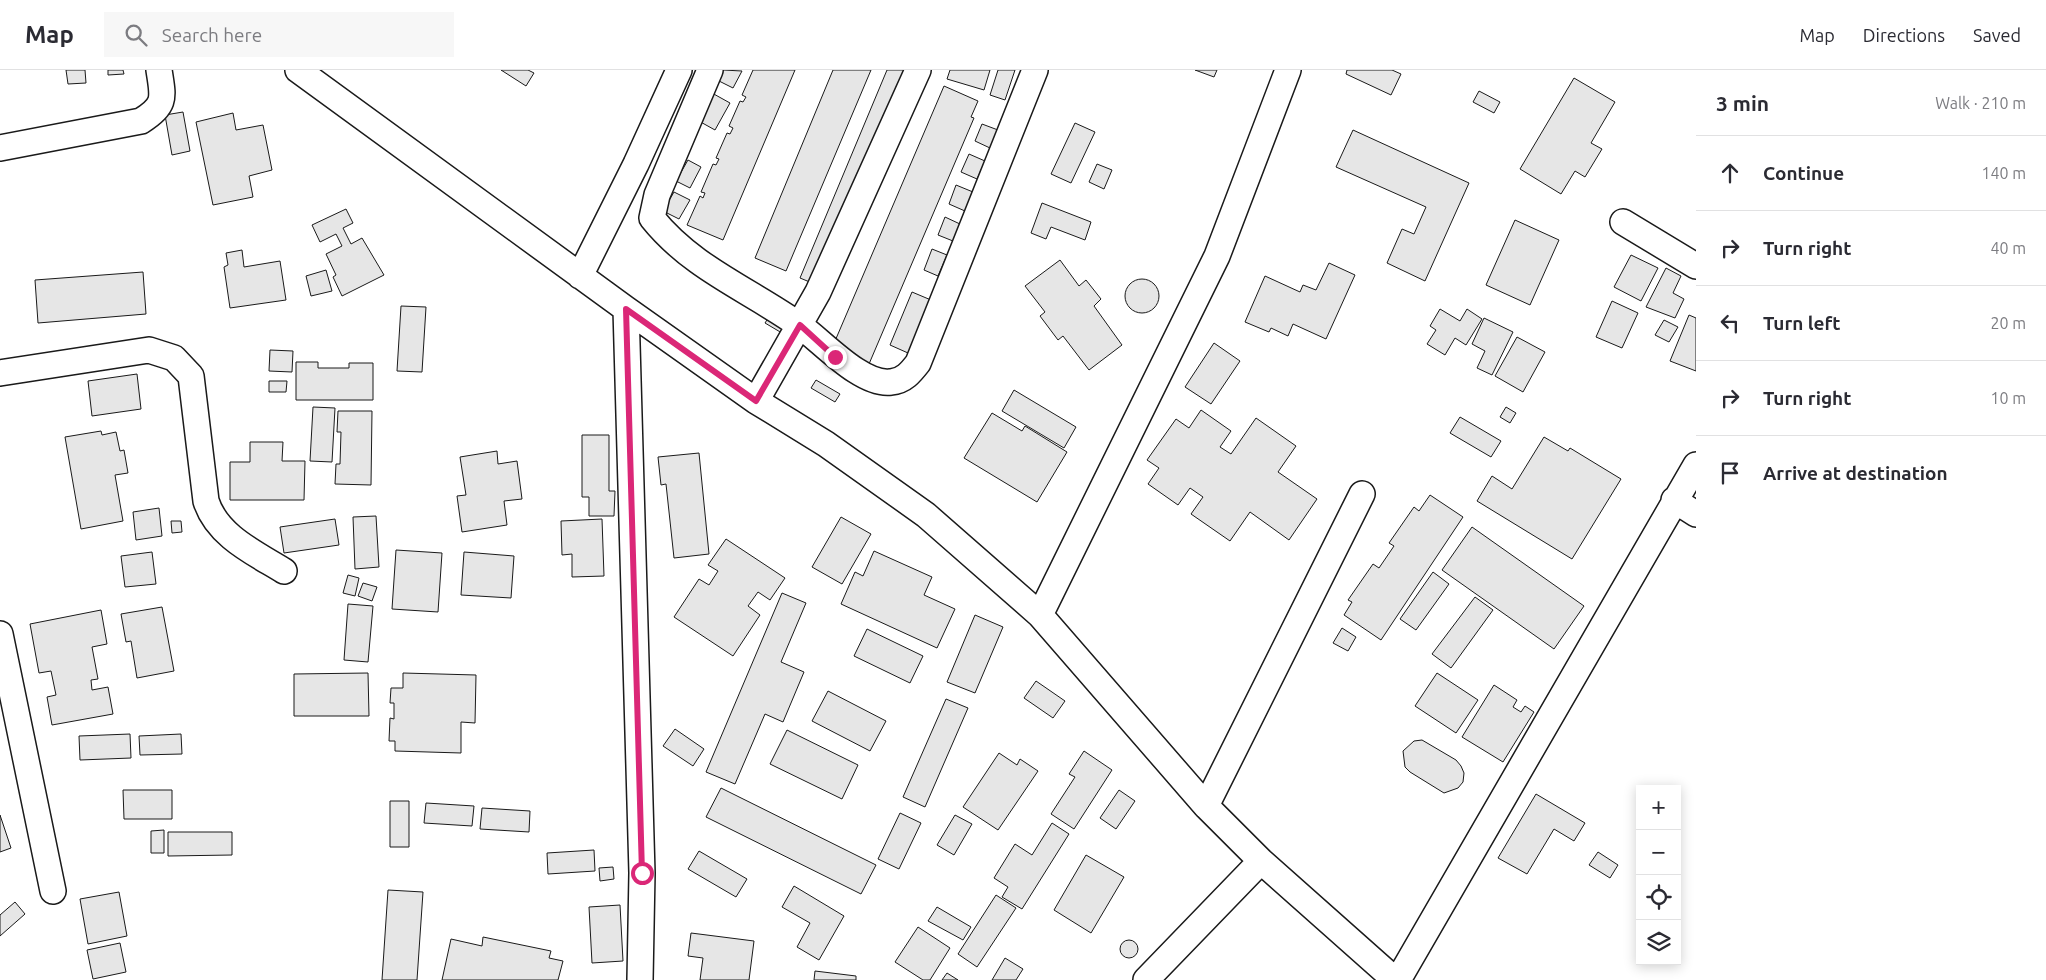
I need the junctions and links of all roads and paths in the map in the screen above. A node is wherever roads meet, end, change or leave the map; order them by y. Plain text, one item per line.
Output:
1 (159, 70) edge
2 (298, 70) edge
3 (679, 70) edge
4 (710, 70) edge
5 (918, 70) edge
6 (1035, 70) edge
7 (1288, 70) edge
8 (0, 148) edge
9 (1623, 222) dead end
10 (1696, 266) edge
11 (580, 276) junction
12 (626, 309) junction
13 (800, 325) junction
14 (0, 374) edge
15 (756, 401) junction
16 (1696, 465) edge
17 (1362, 494) dead end
18 (1674, 500) junction
19 (1696, 514) edge
20 (284, 571) dead end
21 (1040, 614) junction
22 (0, 634) edge
23 (1206, 806) junction
24 (1261, 861) junction
25 (53, 891) dead end
26 (640, 980) edge
27 (1146, 980) edge
28 (1396, 980) edge

1 - 8 street
2 - 11 street
3 - 11 street
4 - 13 street
5 - 13 street
6 - 13 street
7 - 21 street
9 - 10 street
11 - 12 street
12 - 15 street
12 - 26 street
13 - 15 street
14 - 20 street
15 - 21 street
16 - 18 street
17 - 23 street
18 - 19 street
18 - 28 street
21 - 23 street
22 - 25 street
23 - 24 street
24 - 27 street
24 - 28 street

